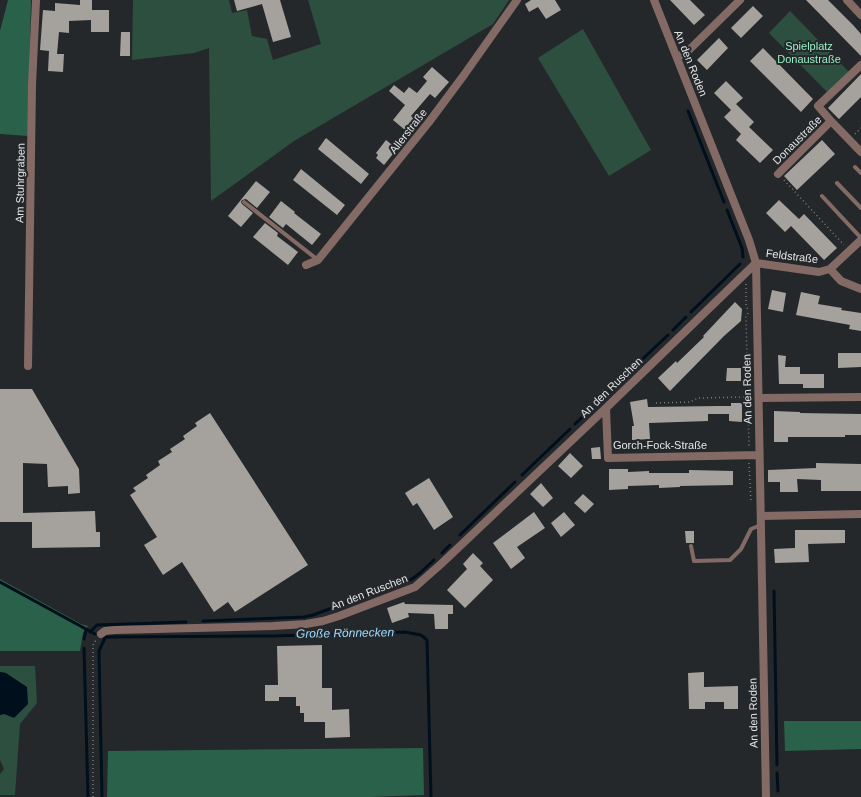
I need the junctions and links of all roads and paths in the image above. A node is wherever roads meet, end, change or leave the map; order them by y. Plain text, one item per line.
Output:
1 (36, 0) edge
2 (517, 0) edge
3 (654, 0) edge
4 (740, 0) edge
5 (847, 0) edge
6 (861, 15) edge
7 (677, 57) junction
8 (861, 65) edge
9 (831, 121) junction
10 (861, 152) edge
11 (855, 167) dead end
12 (778, 174) joint
13 (861, 174) edge
14 (837, 183) dead end
15 (822, 196) dead end
16 (244, 202) dead end
17 (861, 208) edge
18 (861, 239) edge
19 (850, 251) junction
20 (318, 260) junction
21 (756, 263) junction
22 (306, 265) dead end
23 (830, 269) junction
24 (746, 272) junction
25 (861, 289) edge
26 (28, 366) dead end
27 (749, 397) junction
28 (861, 397) edge
29 (759, 398) junction
30 (656, 403) dead end
31 (606, 408) junction
32 (759, 455) junction
33 (749, 456) junction
34 (751, 510) dead end
35 (861, 514) edge
36 (761, 520) junction
37 (691, 546) dead end
38 (101, 634) joint
39 (93, 797) edge
40 (766, 797) edge

1 - 26 street, Am Stuhrgraben
2 - 20 street, Allerstraße
3 - 7 street, An den Roden
4 - 7 street
5 - 6 street
7 - 21 street, An den Roden
8 - 9 street, Donaustraße
9 - 10 street, Donaustraße
9 - 12 street, Donaustraße
11 - 13 lane
12 - 19 path
14 - 17 lane
15 - 18 lane
16 - 20 lane
18 - 19 street, Feldstraße
19 - 23 street, Feldstraße
20 - 22 street, Allerstraße
21 - 23 street, Feldstraße
21 - 24 street, An den Ruschen
21 - 29 street, An den Roden
23 - 25 street
24 - 27 path
24 - 31 street, An den Ruschen
27 - 29 path
27 - 30 path
27 - 33 path
28 - 29 street
29 - 32 street, An den Roden
31 - 33 street, Gorch-Fock-Straße
31 - 38 street, An den Ruschen
32 - 33 street, Gorch-Fock-Straße
32 - 36 street, An den Roden
33 - 34 path
35 - 36 street
36 - 37 lane
36 - 40 street, An den Roden
38 - 39 path

